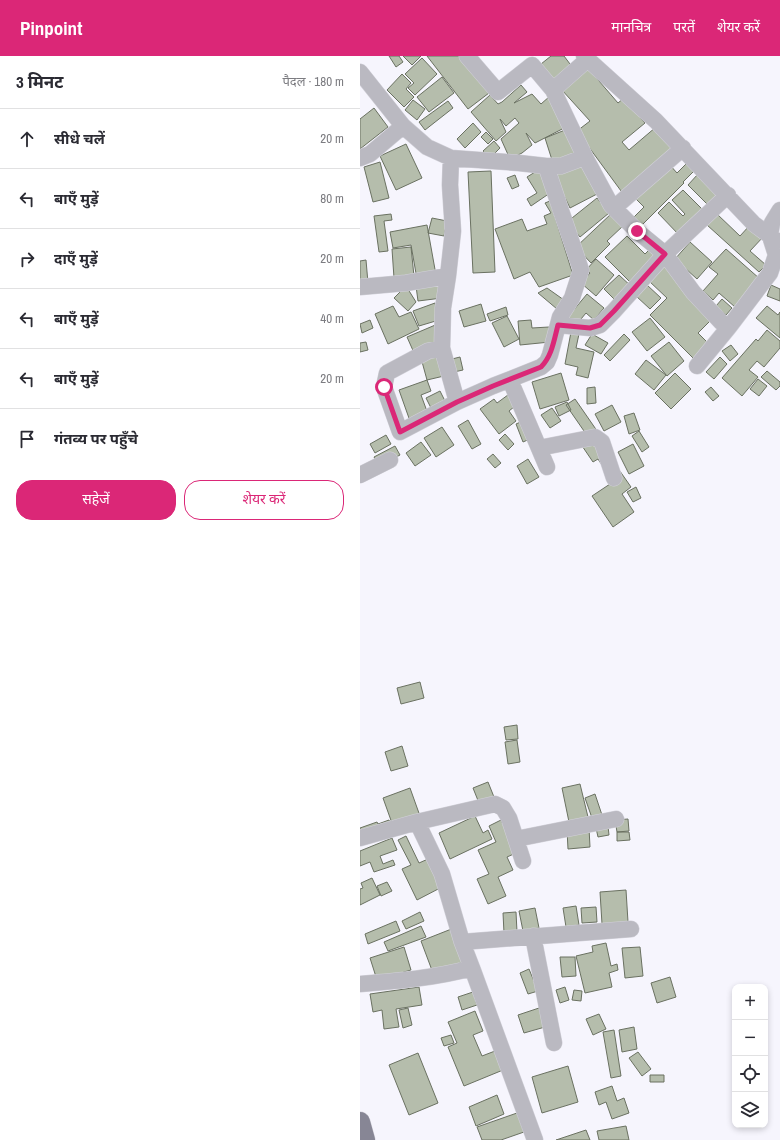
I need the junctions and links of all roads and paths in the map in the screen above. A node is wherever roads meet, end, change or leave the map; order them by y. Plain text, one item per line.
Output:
1 (467, 56) edge
2 (586, 58) edge
3 (360, 72) edge
4 (553, 90) junction
5 (403, 126) junction
6 (682, 148) junction
7 (585, 157) junction
8 (360, 158) edge
9 (451, 158) junction
10 (546, 166) junction
11 (728, 195) junction
12 (614, 208) junction
13 (780, 210) edge
14 (775, 240) edge
15 (665, 254) junction
16 (448, 276) junction
17 (360, 287) edge
18 (558, 325) junction
19 (729, 328) junction
20 (442, 348) junction
21 (697, 366) dead end
22 (510, 380) junction
23 (457, 402) junction
24 (539, 448) junction
25 (390, 460) dead end
26 (547, 467) dead end
27 (360, 475) edge
28 (614, 478) dead end
29 (616, 818) dead end
30 (417, 822) junction
31 (360, 838) edge
32 (516, 839) junction
33 (523, 861) dead end
34 (630, 929) dead end
35 (533, 936) junction
36 (462, 942) junction
37 (472, 968) junction
38 (360, 984) edge
39 (554, 1043) dead end
40 (360, 1122) edge
41 (364, 1140) edge
42 (535, 1140) edge

1 - 4 street
2 - 4 street
2 - 6 street
3 - 5 street
4 - 7 street
5 - 8 street
5 - 9 street
6 - 11 street
6 - 12 street
7 - 10 street
7 - 12 street
9 - 10 street
9 - 16 street
10 - 18 street
11 - 14 street
11 - 15 street
12 - 15 street
13 - 14 street
14 - 19 street
15 - 18 street
15 - 19 street
16 - 17 street
16 - 20 street
18 - 22 street
19 - 21 street
20 - 23 street
20 - 23 street
22 - 23 street
22 - 24 street
24 - 26 street
24 - 28 street
25 - 27 street
29 - 32 street
30 - 31 street
30 - 32 street
30 - 36 street
32 - 33 street
34 - 35 street
35 - 36 street
35 - 39 street
36 - 37 street
37 - 38 street
37 - 42 street
40 - 41 main road

